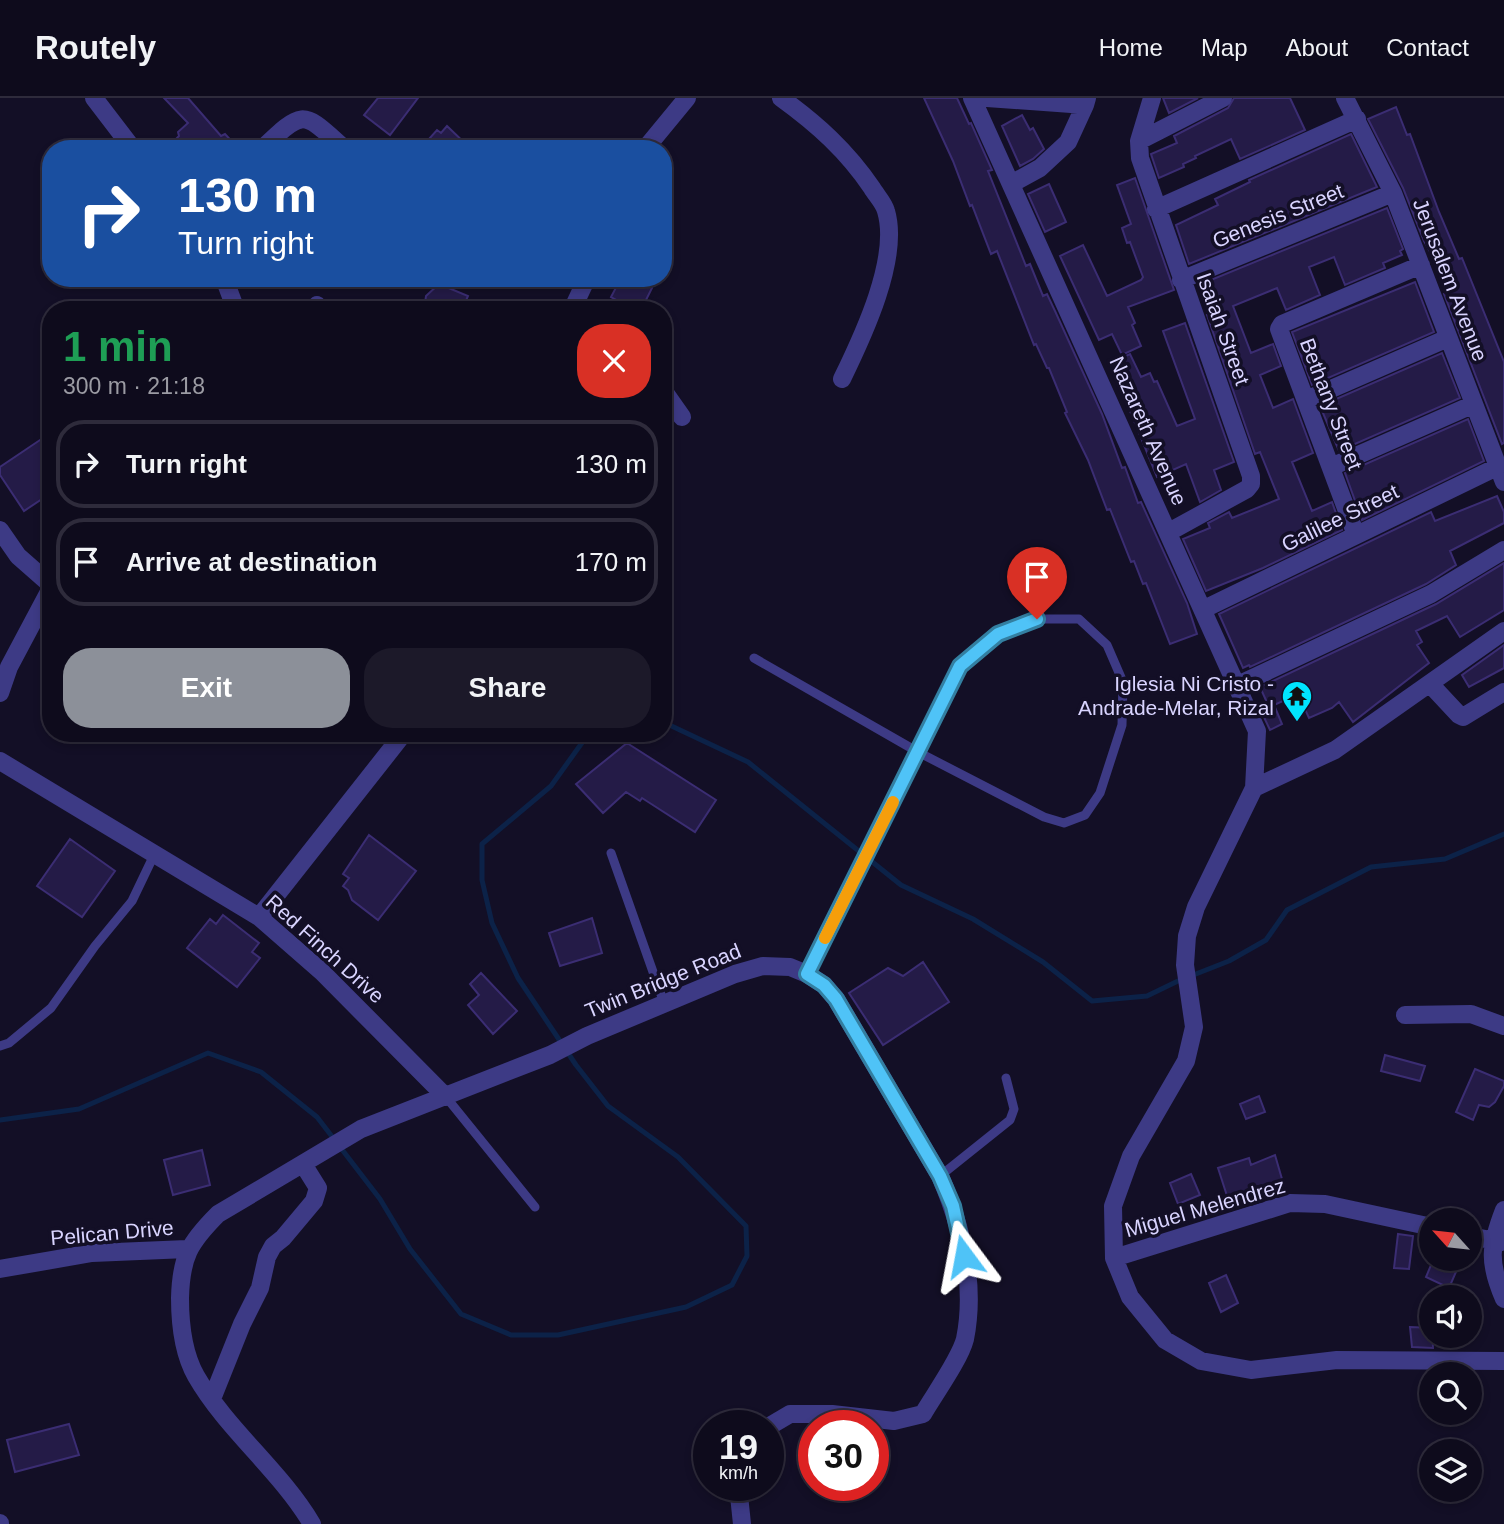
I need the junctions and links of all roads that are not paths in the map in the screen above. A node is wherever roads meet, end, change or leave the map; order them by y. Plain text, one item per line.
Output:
1 (94, 98) edge
2 (687, 98) edge
3 (781, 98) edge
4 (972, 98) edge
5 (987, 98) edge
6 (1152, 98) edge
7 (1223, 98) edge
8 (1345, 98) edge
9 (1086, 102) edge
10 (1357, 119) junction
11 (127, 140) edge
12 (271, 140) edge
13 (335, 140) edge
14 (652, 140) edge
15 (1139, 141) junction
16 (1011, 184) junction
17 (1393, 193) junction
18 (1156, 209) junction
19 (1421, 265) junction
20 (1181, 280) junction
21 (1448, 338) junction
22 (842, 379) dead end
23 (1306, 400) junction
24 (672, 403) edge
25 (1472, 405) junction
26 (682, 418) dead end
27 (1331, 467) junction
28 (1500, 475) edge
29 (0, 530) edge
30 (1168, 532) junction
31 (1356, 535) junction
32 (1504, 550) edge
33 (42, 578) edge
34 (42, 603) edge
35 (1204, 608) junction
36 (1504, 631) edge
37 (754, 658) dead end
38 (1238, 685) junction
39 (1430, 685) junction
40 (1504, 692) edge
41 (0, 693) edge
42 (397, 742) edge
43 (918, 752) junction
44 (0, 761) edge
45 (1254, 788) junction
46 (155, 853) junction
47 (611, 853) dead end
48 (259, 917) junction
49 (807, 974) junction
50 (664, 1003) junction
51 (1405, 1015) dead end
52 (1504, 1026) edge
53 (0, 1046) edge
54 (1006, 1078) dead end
55 (446, 1097) junction
56 (307, 1161) junction
57 (940, 1176) junction
58 (535, 1207) dead end
59 (1504, 1210) edge
60 (1419, 1224) edge
61 (1498, 1242) edge
62 (187, 1250) junction
63 (1114, 1258) junction
64 (0, 1269) edge
65 (1504, 1299) edge
66 (1504, 1361) edge
67 (212, 1399) junction
68 (784, 1417) edge
69 (740, 1501) edge
70 (312, 1524) edge
71 (742, 1524) edge

1 - 11 street
2 - 14 street
3 - 22 street
4 - 16 street, Nazareth Avenue
5 - 9 street
6 - 15 street, Isaiah Street
7 - 15 street
8 - 10 street, Jerusalem Avenue
9 - 16 street
10 - 17 street, Jerusalem Avenue
10 - 18 street
12 - 13 street
15 - 18 street, Isaiah Street
16 - 30 street, Nazareth Avenue
17 - 19 street, Jerusalem Avenue
17 - 20 street, Genesis Street
18 - 20 street, Isaiah Street
19 - 21 street, Jerusalem Avenue
19 - 23 street, Bethany Street
20 - 30 street, Isaiah Street
21 - 23 street
21 - 25 street, Jerusalem Avenue
23 - 27 street, Bethany Street
24 - 26 street
25 - 27 street
25 - 28 street, Jerusalem Avenue
27 - 31 street, Bethany Street
28 - 31 street, Galilee Street
29 - 33 street
30 - 35 street, Nazareth Avenue
31 - 35 street, Galilee Street
32 - 38 street
34 - 41 street
35 - 38 street, Nazareth Avenue
36 - 39 street
37 - 43 lane
38 - 45 street, Nazareth Avenue
39 - 40 street
39 - 45 street
42 - 48 street
43 - 43 lane
43 - 49 lane
44 - 46 street, Red Finch Drive
45 - 63 street
46 - 48 street, Red Finch Drive
46 - 53 lane
47 - 50 lane
48 - 55 street, Red Finch Drive
49 - 50 street, Twin Bridge Road
49 - 57 street, Twin Bridge Road
50 - 55 street, Twin Bridge Road
51 - 52 street
54 - 57 lane
55 - 56 street, Twin Bridge Road
55 - 58 lane, Red Finch Drive
56 - 62 street, Twin Bridge Road
56 - 67 street
57 - 68 street, Twin Bridge Road
59 - 61 street
60 - 63 street, Miguel Melendrez
61 - 65 street
62 - 64 street, Pelican Drive
62 - 67 street
63 - 66 street
67 - 70 street
69 - 71 street

